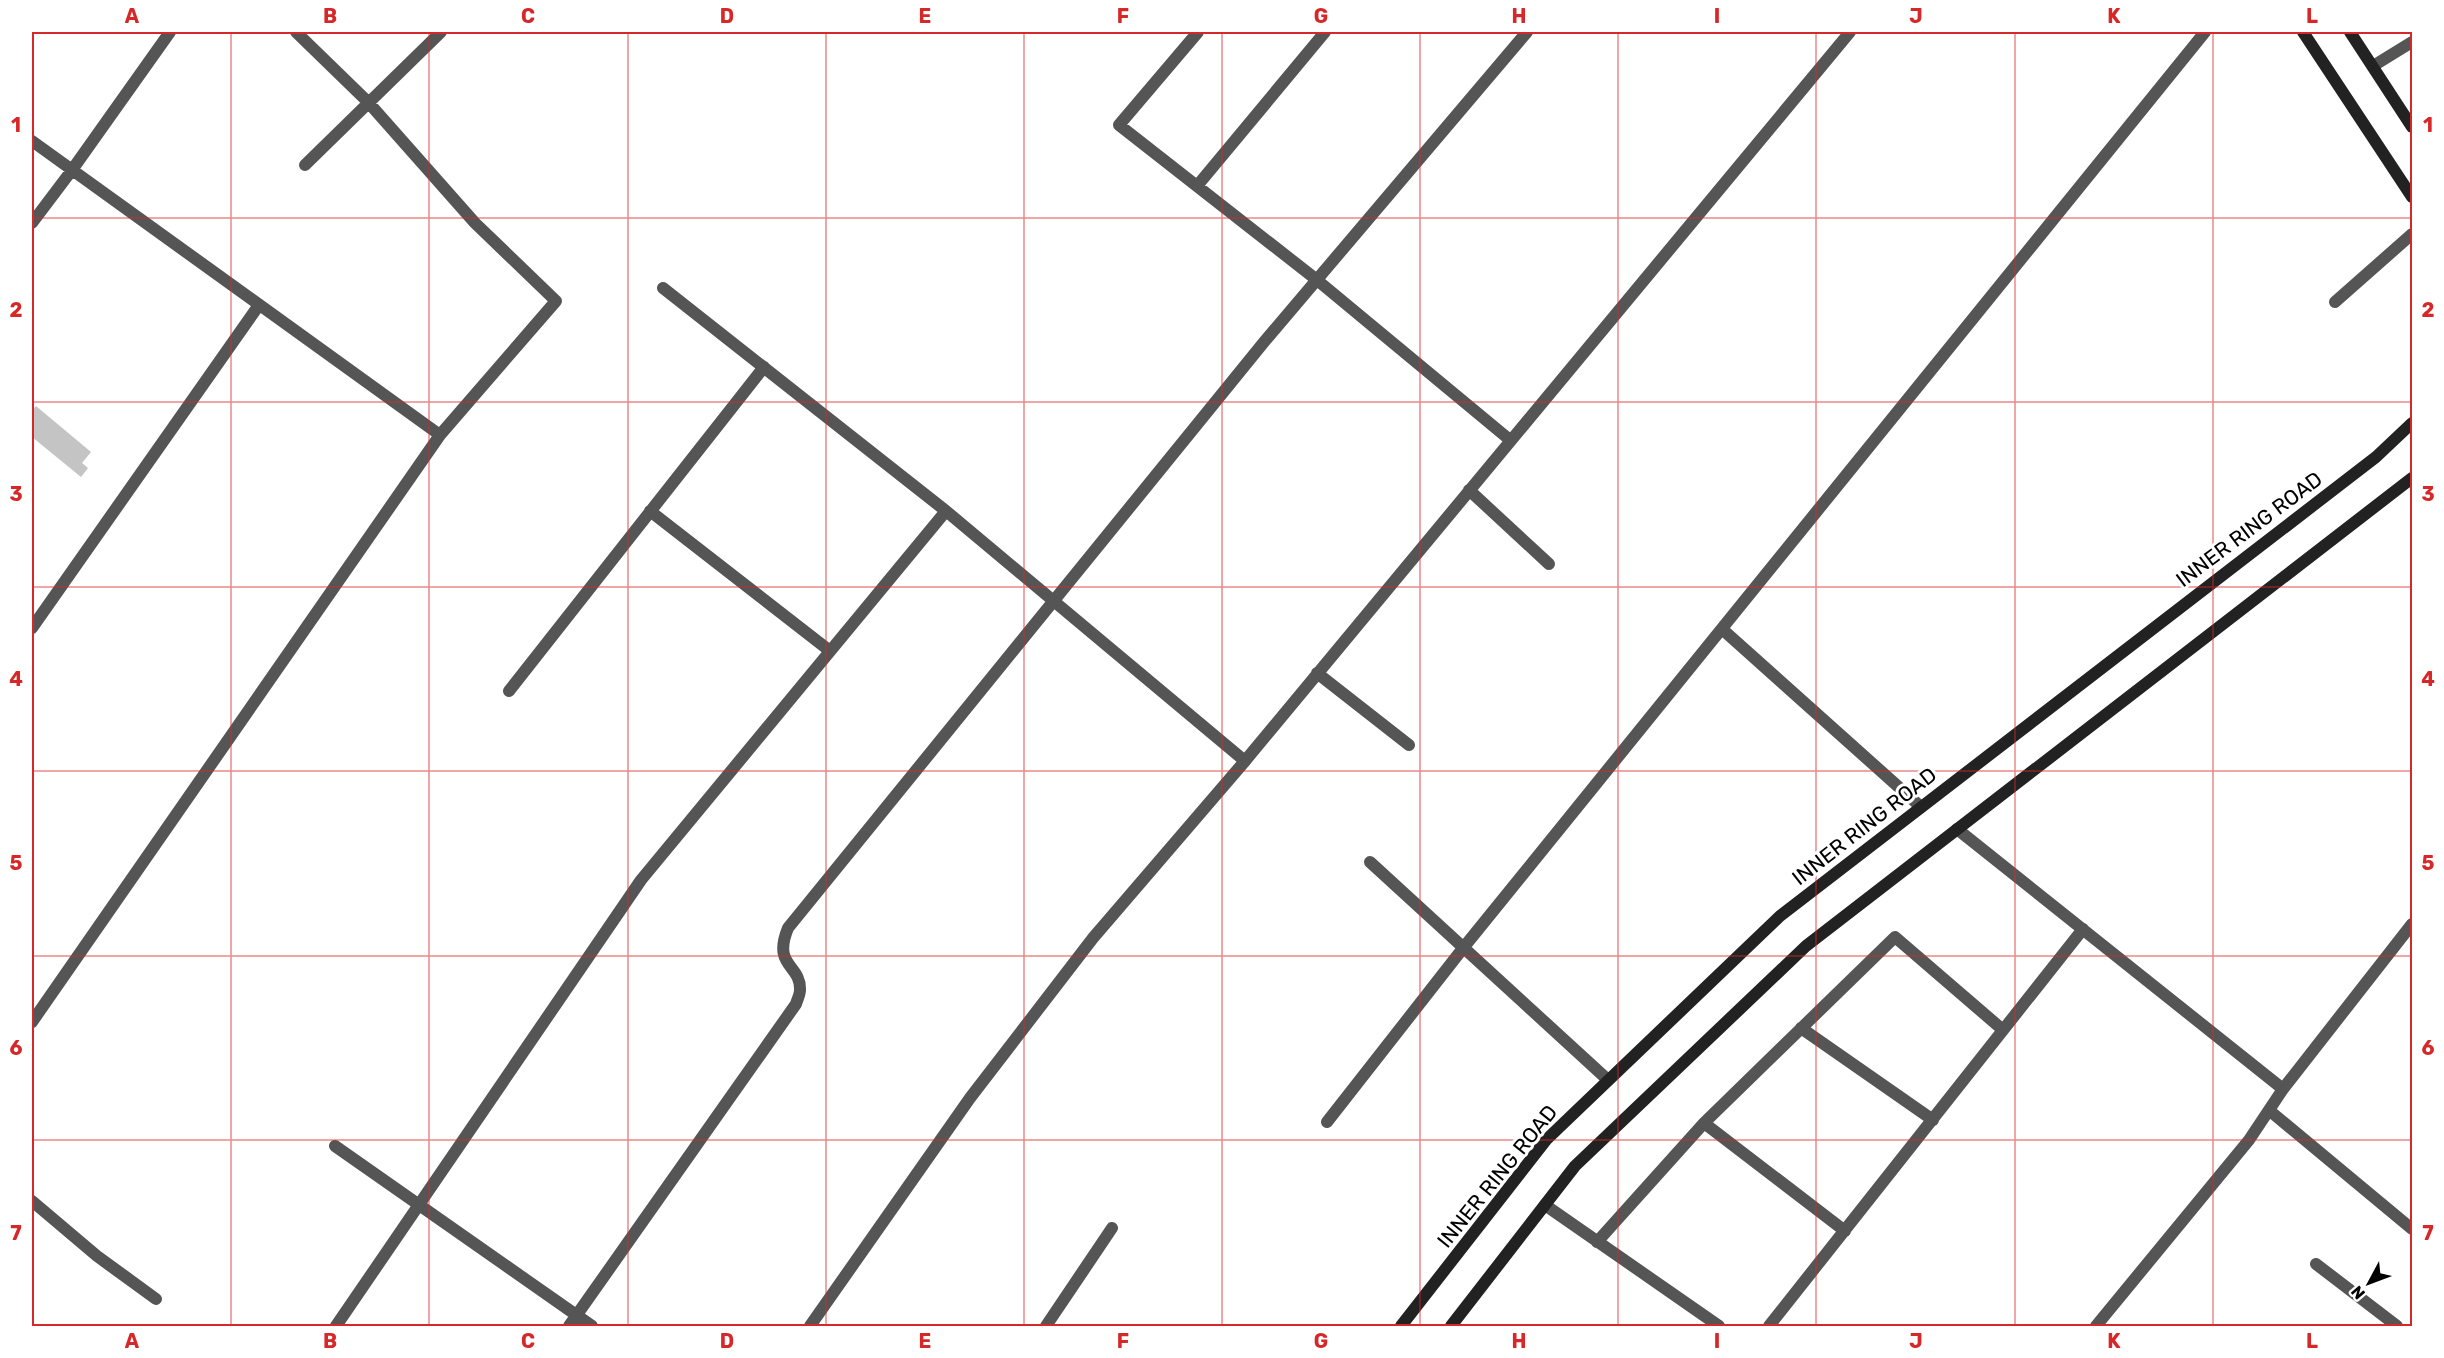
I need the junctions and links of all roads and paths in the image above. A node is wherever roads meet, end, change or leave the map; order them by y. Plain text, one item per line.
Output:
1 (170, 32) edge
2 (296, 32) edge
3 (441, 32) edge
4 (1198, 32) edge
5 (1325, 32) edge
6 (1527, 32) edge
7 (1850, 32) edge
8 (2205, 32) edge
9 (2303, 32) edge
10 (2350, 32) edge
11 (2412, 42) edge
12 (2373, 66) junction
13 (368, 102) junction
14 (2412, 127) edge
15 (32, 141) edge
16 (304, 165) dead end
17 (72, 170) junction
18 (1197, 186) junction
19 (2412, 198) edge
20 (32, 223) edge
21 (2412, 234) edge
22 (1317, 280) junction
23 (663, 288) dead end
24 (2335, 302) dead end
25 (259, 305) junction
26 (764, 367) junction
27 (2412, 423) edge
28 (440, 435) junction
29 (1510, 440) junction
30 (2412, 478) edge
31 (1469, 490) junction
32 (946, 511) junction
33 (650, 512) junction
34 (1549, 564) dead end
35 (1054, 600) junction
36 (32, 627) edge
37 (1722, 629) junction
38 (830, 651) junction
39 (1317, 673) junction
40 (509, 691) dead end
41 (1409, 745) dead end
42 (1245, 761) junction
43 (1921, 807) junction
44 (1957, 829) junction
45 (1370, 862) dead end
46 (2412, 924) edge
47 (2083, 929) junction
48 (1464, 947) junction
49 (32, 1022) edge
50 (1801, 1028) junction
51 (2003, 1030) junction
52 (1608, 1080) junction
53 (2283, 1089) junction
54 (2270, 1111) junction
55 (1933, 1120) junction
56 (1327, 1122) dead end
57 (1704, 1124) junction
58 (335, 1146) dead end
59 (32, 1202) edge
60 (419, 1204) junction
61 (1545, 1205) junction
62 (1112, 1228) dead end
63 (2412, 1229) edge
64 (1845, 1231) junction
65 (1597, 1242) junction
66 (2316, 1264) dead end
67 (156, 1299) dead end
68 (573, 1321) edge
69 (336, 1326) edge
70 (592, 1326) edge
71 (810, 1326) edge
72 (1046, 1326) edge
73 (1401, 1326) edge
74 (1451, 1326) edge
75 (1719, 1326) edge
76 (1769, 1326) edge
77 (2096, 1326) edge
78 (2397, 1326) edge

1 - 17 street
2 - 13 street
3 - 13 street
4 - 18 street
5 - 18 street
6 - 22 street
7 - 29 street
8 - 37 street
9 - 19 main road
10 - 12 main road
11 - 12 street
12 - 14 main road
13 - 16 street
13 - 28 street
15 - 17 street
17 - 20 street
17 - 25 street
18 - 22 street
21 - 24 street
22 - 29 street
22 - 35 street
23 - 26 street
25 - 28 street
25 - 36 street
26 - 32 street
26 - 33 street
27 - 43 main road, INNER RING ROAD
28 - 49 street
29 - 31 street
30 - 44 main road
31 - 34 street
31 - 39 street
32 - 35 street
32 - 38 street
33 - 38 street
33 - 40 street
35 - 42 street
35 - 68 street
37 - 43 street
37 - 48 street
38 - 60 street
39 - 41 street
39 - 42 street
42 - 71 street
43 - 52 main road, INNER RING ROAD
44 - 47 street
44 - 61 main road
45 - 48 street
46 - 53 street
47 - 51 street
47 - 53 street
48 - 52 street
48 - 56 street
50 - 51 street
50 - 55 street
50 - 57 street
51 - 55 street
52 - 73 main road, INNER RING ROAD
53 - 54 street
54 - 63 street
54 - 77 street
55 - 64 street
57 - 64 street
57 - 65 street
58 - 60 street
59 - 67 street
60 - 68 street
60 - 69 street
61 - 65 street
61 - 74 main road
62 - 72 street
64 - 76 street
65 - 75 street
66 - 78 street
68 - 70 street

